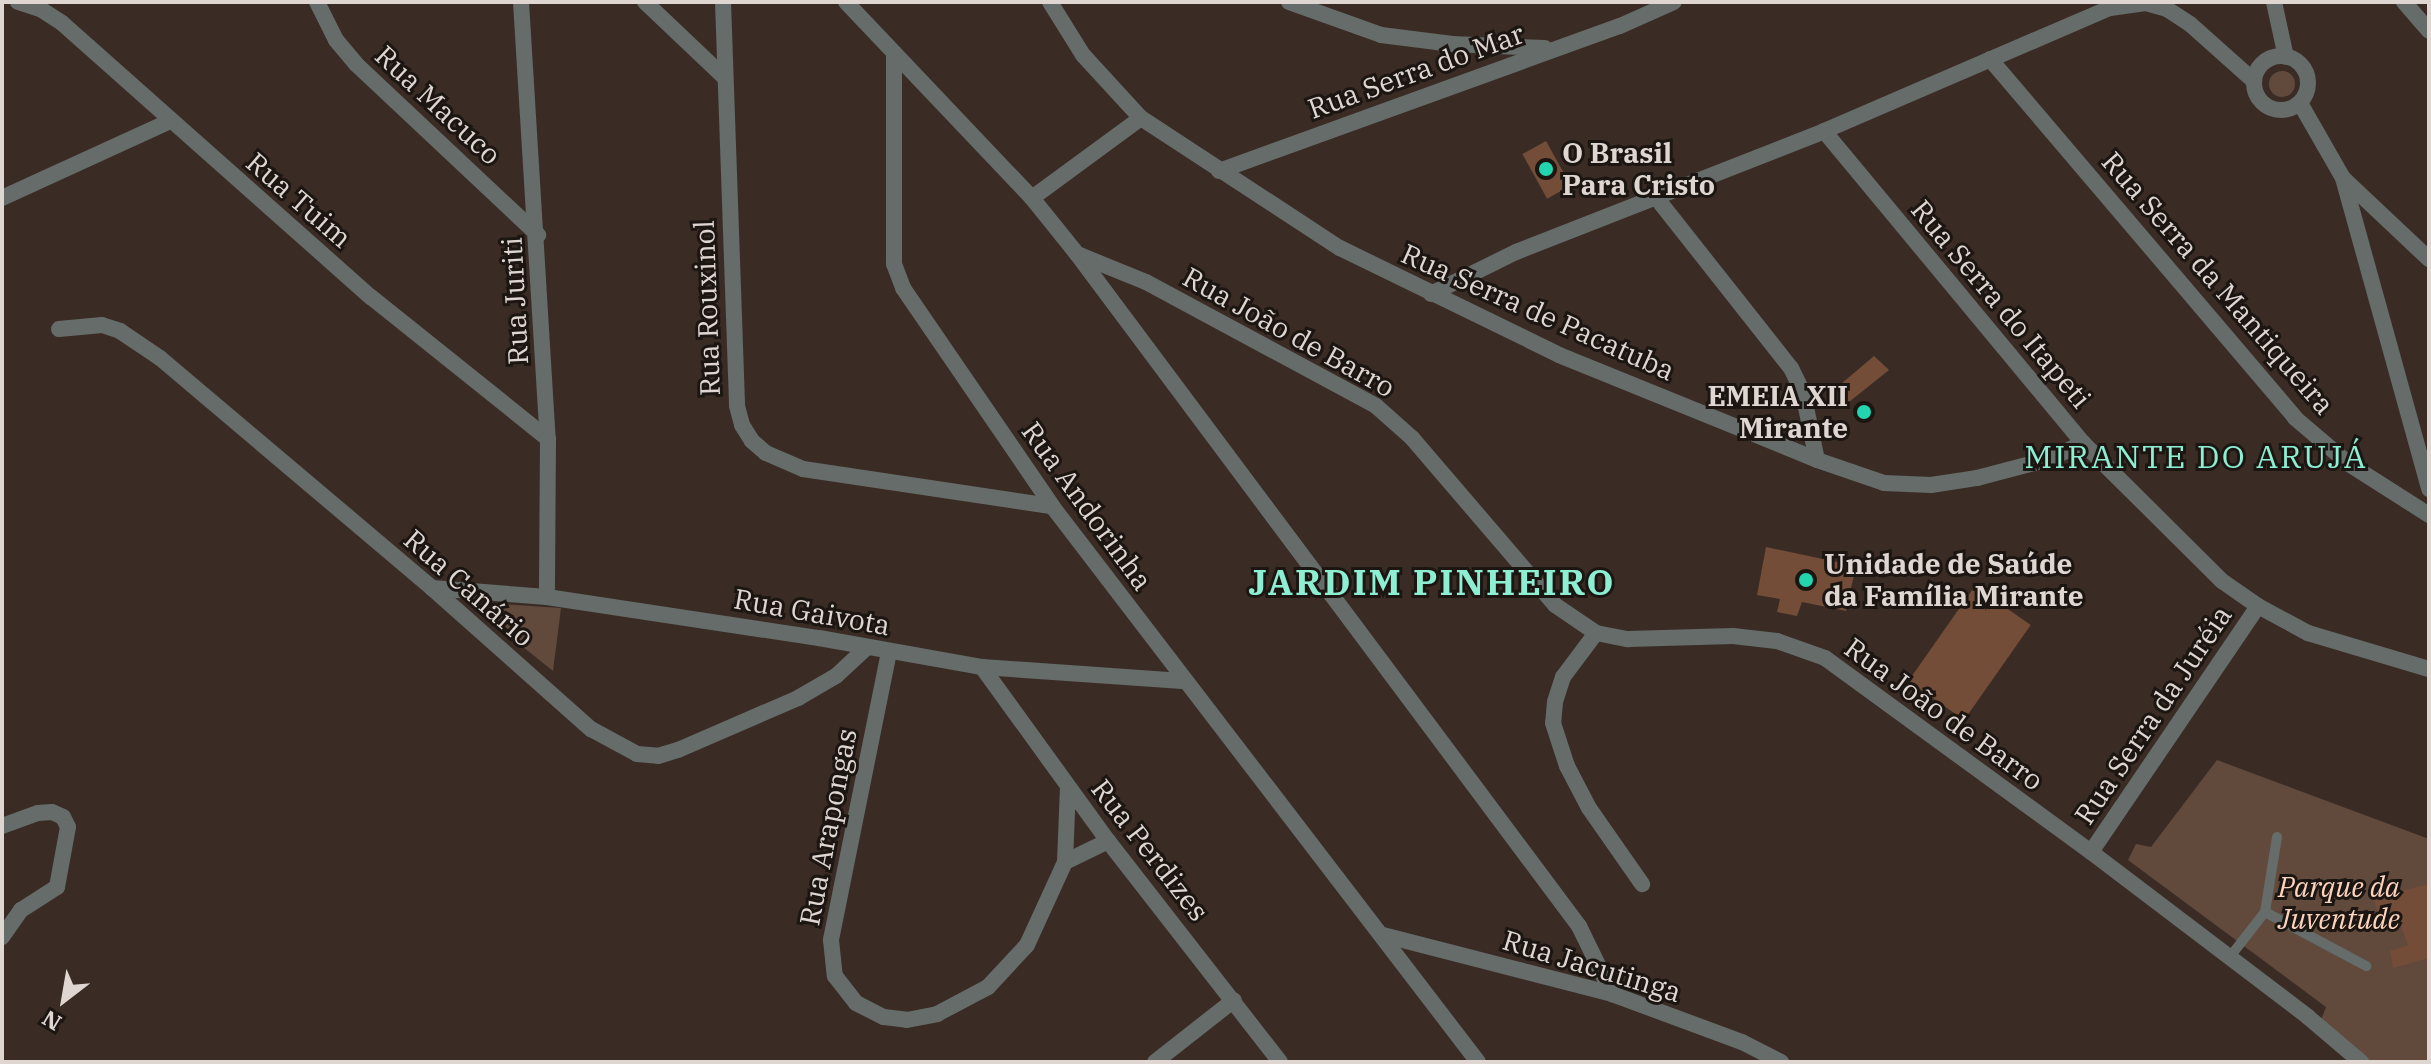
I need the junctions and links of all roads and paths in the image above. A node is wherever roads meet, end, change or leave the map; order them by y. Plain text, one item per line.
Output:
1 (18, 2) edge
2 (317, 2) edge
3 (521, 2) edge
4 (645, 2) edge
5 (723, 2) edge
6 (846, 2) edge
7 (1050, 2) edge
8 (1289, 2) edge
9 (1674, 2) edge
10 (2274, 2) edge
11 (2404, 2) edge
12 (2429, 31) edge
13 (1555, 48) junction
14 (894, 53) junction
15 (2286, 57) junction
16 (1990, 59) junction
17 (724, 77) junction
18 (2254, 81) junction
19 (2300, 103) junction
20 (1141, 118) junction
21 (170, 121) junction
22 (1824, 131) junction
23 (1219, 171) junction
24 (2343, 178) junction
25 (1655, 196) junction
26 (2, 198) edge
27 (1032, 198) junction
28 (538, 235) junction
29 (1077, 254) junction
30 (2429, 259) edge
31 (1431, 294) junction
32 (59, 329) dead end
33 (548, 439) junction
34 (2083, 443) junction
35 (1817, 460) junction
36 (2428, 479) edge
37 (1052, 506) junction
38 (2429, 515) edge
39 (432, 588) junction
40 (547, 597) junction
41 (2258, 606) junction
42 (1596, 633) junction
43 (866, 648) junction
44 (889, 652) junction
45 (982, 667) junction
46 (2429, 669) edge
47 (1183, 681) junction
48 (1068, 787) junction
49 (2, 826) edge
50 (2277, 837) dead end
51 (1108, 841) junction
52 (2091, 852) junction
53 (1065, 862) junction
54 (1642, 884) dead end
55 (2265, 912) junction
56 (1383, 935) junction
57 (2, 937) edge
58 (2229, 958) junction
59 (2366, 966) dead end
60 (1612, 994) junction
61 (1234, 1000) junction
62 (1155, 1062) edge
63 (1280, 1062) edge
64 (1478, 1062) edge
65 (1781, 1062) edge
66 (2361, 1062) edge

1 - 21 street, Rua Tuim
2 - 28 street, Rua Macuco
3 - 28 street, Rua Juriti
4 - 17 street
5 - 17 street, Rua Rouxinol
6 - 14 street
7 - 20 street, Rua Serra de Pacatuba
8 - 13 street
9 - 13 street, Rua Serra do Mar
10 - 15 street
11 - 12 street
13 - 23 street, Rua Serra do Mar
14 - 27 street
14 - 37 street, Rua Andorinha
15 - 18 street
15 - 19 street
16 - 18 street
16 - 22 street
16 - 38 street, Rua Serra da Mantiqueira
17 - 37 street, Rua Rouxinol
18 - 19 street
19 - 24 street
20 - 23 street, Rua Serra de Pacatuba
20 - 27 street
21 - 26 street
21 - 33 street, Rua Tuim
22 - 25 street
22 - 34 street, Rua Serra do Itapeti
23 - 31 street, Rua Serra de Pacatuba
24 - 30 street
24 - 36 street
25 - 31 street
25 - 35 street
27 - 29 street
28 - 33 street, Rua Juriti
29 - 42 street, Rua João de Barro
29 - 60 street
31 - 35 street, Rua Serra de Pacatuba
32 - 39 street, Rua Canário
33 - 40 street, Rua Juriti
34 - 35 street, Rua Serra de Pacatuba
34 - 41 street, Rua Serra do Itapeti
37 - 47 street, Rua Andorinha
39 - 40 street, Rua Gaivota
39 - 43 street, Rua Canário
40 - 43 street, Rua Gaivota
41 - 46 street, Rua Serra do Itapeti
41 - 52 street, Rua Serra da Juréia
42 - 52 street, Rua João de Barro
42 - 54 street
43 - 44 street, Rua Gaivota
44 - 45 street, Rua Gaivota
44 - 53 street, Rua Arapongas
45 - 47 street, Rua Gaivota
45 - 48 street, Rua Perdizes
47 - 56 street, Rua Andorinha
48 - 51 street, Rua Perdizes
48 - 53 street, Rua Arapongas
49 - 57 street
50 - 55 lane
51 - 53 street
51 - 61 street, Rua Perdizes
52 - 58 street, Rua João de Barro
55 - 58 lane
55 - 59 lane
56 - 60 street, Rua Jacutinga
56 - 64 street, Rua Andorinha
58 - 66 street, Rua João de Barro
60 - 65 street, Rua Jacutinga
61 - 62 street
61 - 63 street, Rua Perdizes

